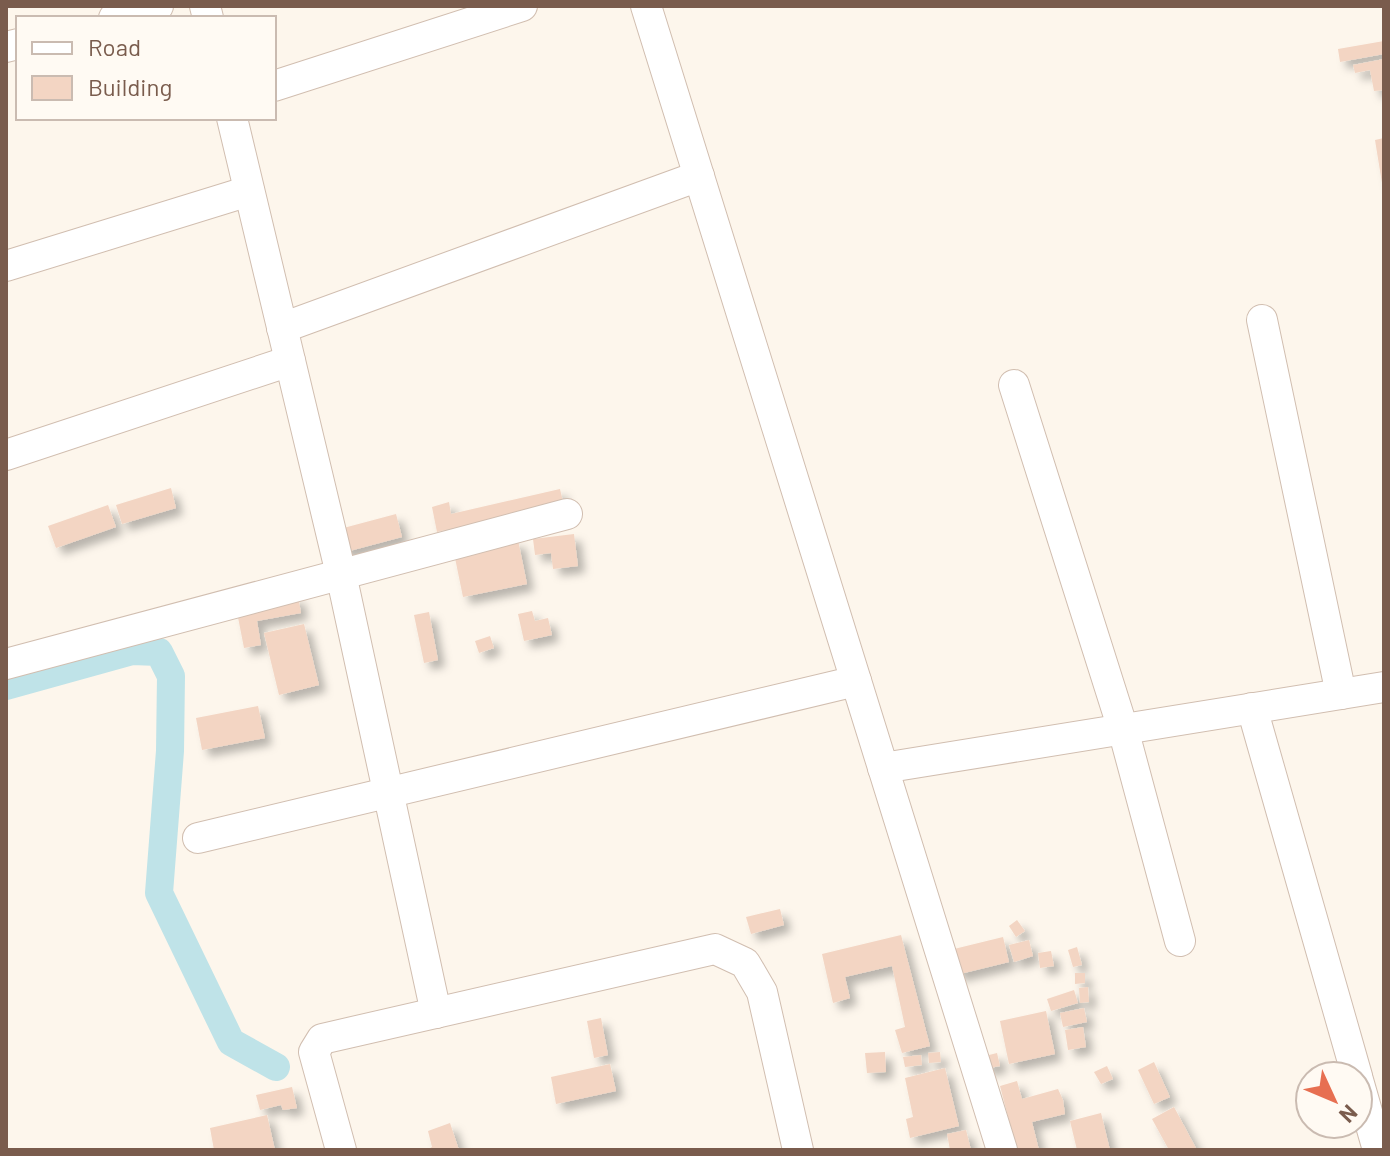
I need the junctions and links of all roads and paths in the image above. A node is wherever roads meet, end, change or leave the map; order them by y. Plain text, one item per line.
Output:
1 (158, 6) edge
2 (522, 6) edge
3 (646, 6) edge
4 (121, 16) edge
5 (276, 85) edge
6 (232, 120) edge
7 (699, 176) junction
8 (249, 191) junction
9 (6, 266) edge
10 (1262, 320) dead end
11 (282, 328) junction
12 (290, 361) junction
13 (1014, 385) dead end
14 (6, 455) edge
15 (567, 514) dead end
16 (341, 574) junction
17 (6, 664) edge
18 (856, 681) junction
19 (1384, 687) edge
20 (1341, 694) junction
21 (1252, 708) junction
22 (1123, 729) junction
23 (883, 768) junction
24 (388, 794) junction
25 (198, 838) dead end
26 (1180, 941) dead end
27 (436, 1013) junction
28 (1352, 1060) edge
29 (341, 1150) edge
30 (798, 1150) edge
31 (1002, 1150) edge

1 - 4 street
2 - 5 street
3 - 7 street
6 - 8 street
7 - 11 street
7 - 18 street
8 - 9 street
8 - 11 street
10 - 20 street
11 - 12 street
12 - 14 street
12 - 16 street
13 - 22 street
15 - 16 street
16 - 17 street
16 - 24 street
18 - 23 street
18 - 24 street
19 - 20 street
20 - 21 street
21 - 22 street
21 - 28 street
22 - 23 street
22 - 26 street
23 - 31 street
24 - 25 street
24 - 27 street
27 - 29 street
27 - 30 street

